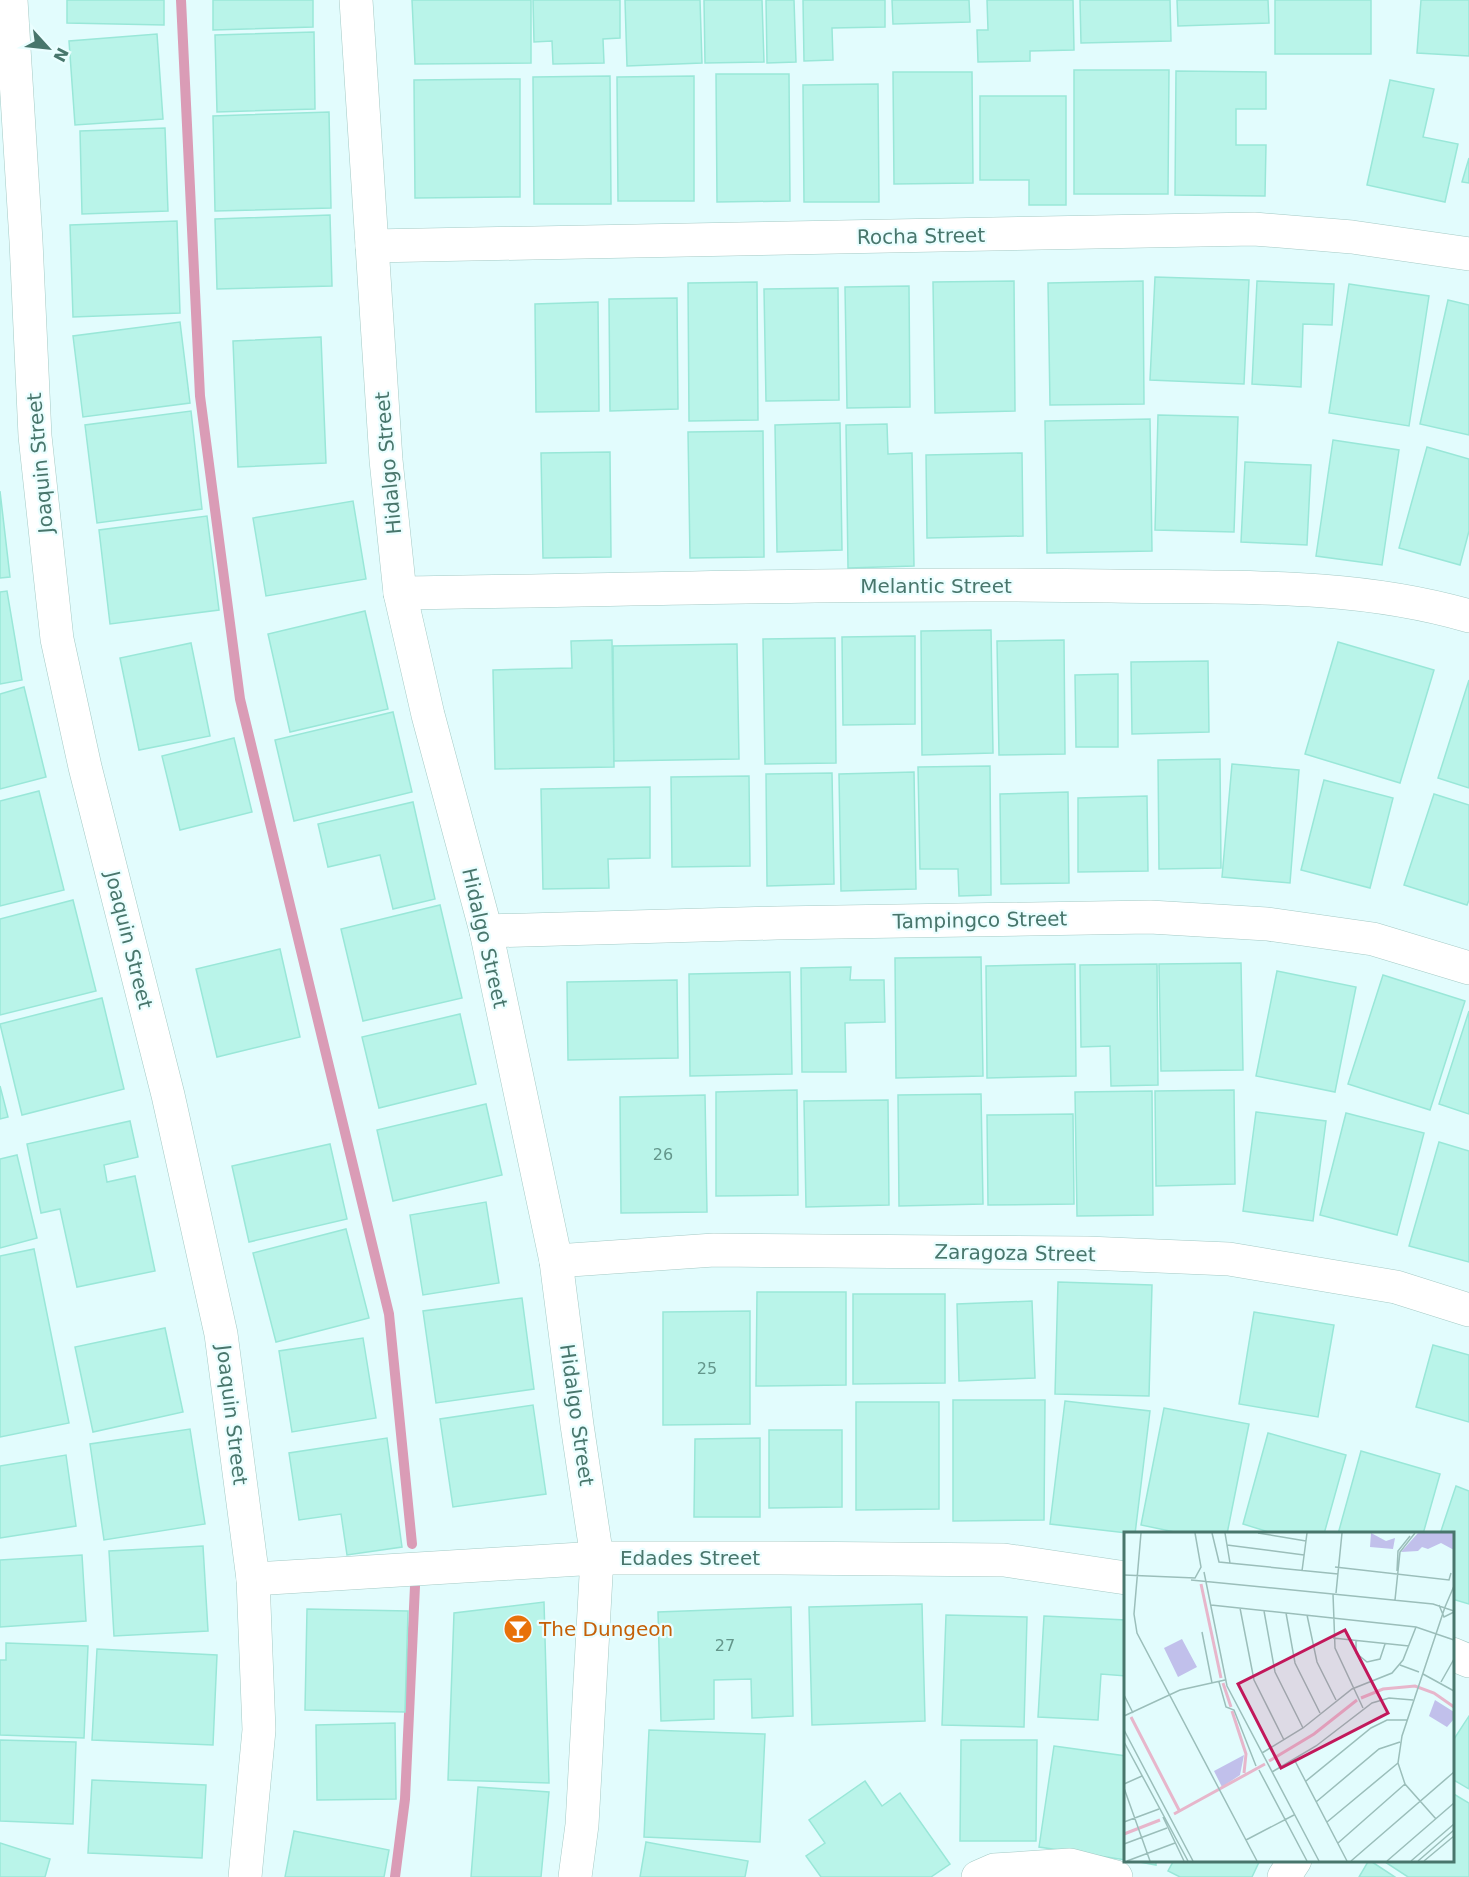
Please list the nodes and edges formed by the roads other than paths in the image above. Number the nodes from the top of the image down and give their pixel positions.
1 (11, 0) edge
2 (356, 0) edge
3 (13, 242) edge
4 (372, 246) junction
5 (1469, 254) edge
6 (400, 593) junction
7 (1469, 616) edge
8 (486, 931) junction
9 (1469, 968) edge
10 (556, 1260) junction
11 (1469, 1310) edge
12 (597, 1558) junction
13 (1124, 1578) edge
14 (253, 1579) junction
15 (1454, 1655) edge
16 (1469, 1660) edge
17 (1294, 1862) edge
18 (244, 1877) edge
19 (575, 1877) edge
20 (978, 1877) edge
21 (1116, 1877) edge
22 (1284, 1877) edge

1 - 3 street, Joaquin Street
2 - 4 street, Hidalgo Street
3 - 14 street, Joaquin Street
4 - 5 street, Rocha Street
4 - 6 street, Hidalgo Street
6 - 7 street, Melantic Street
6 - 8 street, Hidalgo Street
8 - 9 street, Tampingco Street
8 - 10 street, Hidalgo Street
10 - 11 street, Zaragoza Street
10 - 12 street, Hidalgo Street
12 - 13 street, Edades Street
12 - 14 street, Edades Street
12 - 19 street, Hidalgo Street
14 - 18 street, Joaquin Street
15 - 16 street
17 - 22 street
20 - 21 street

